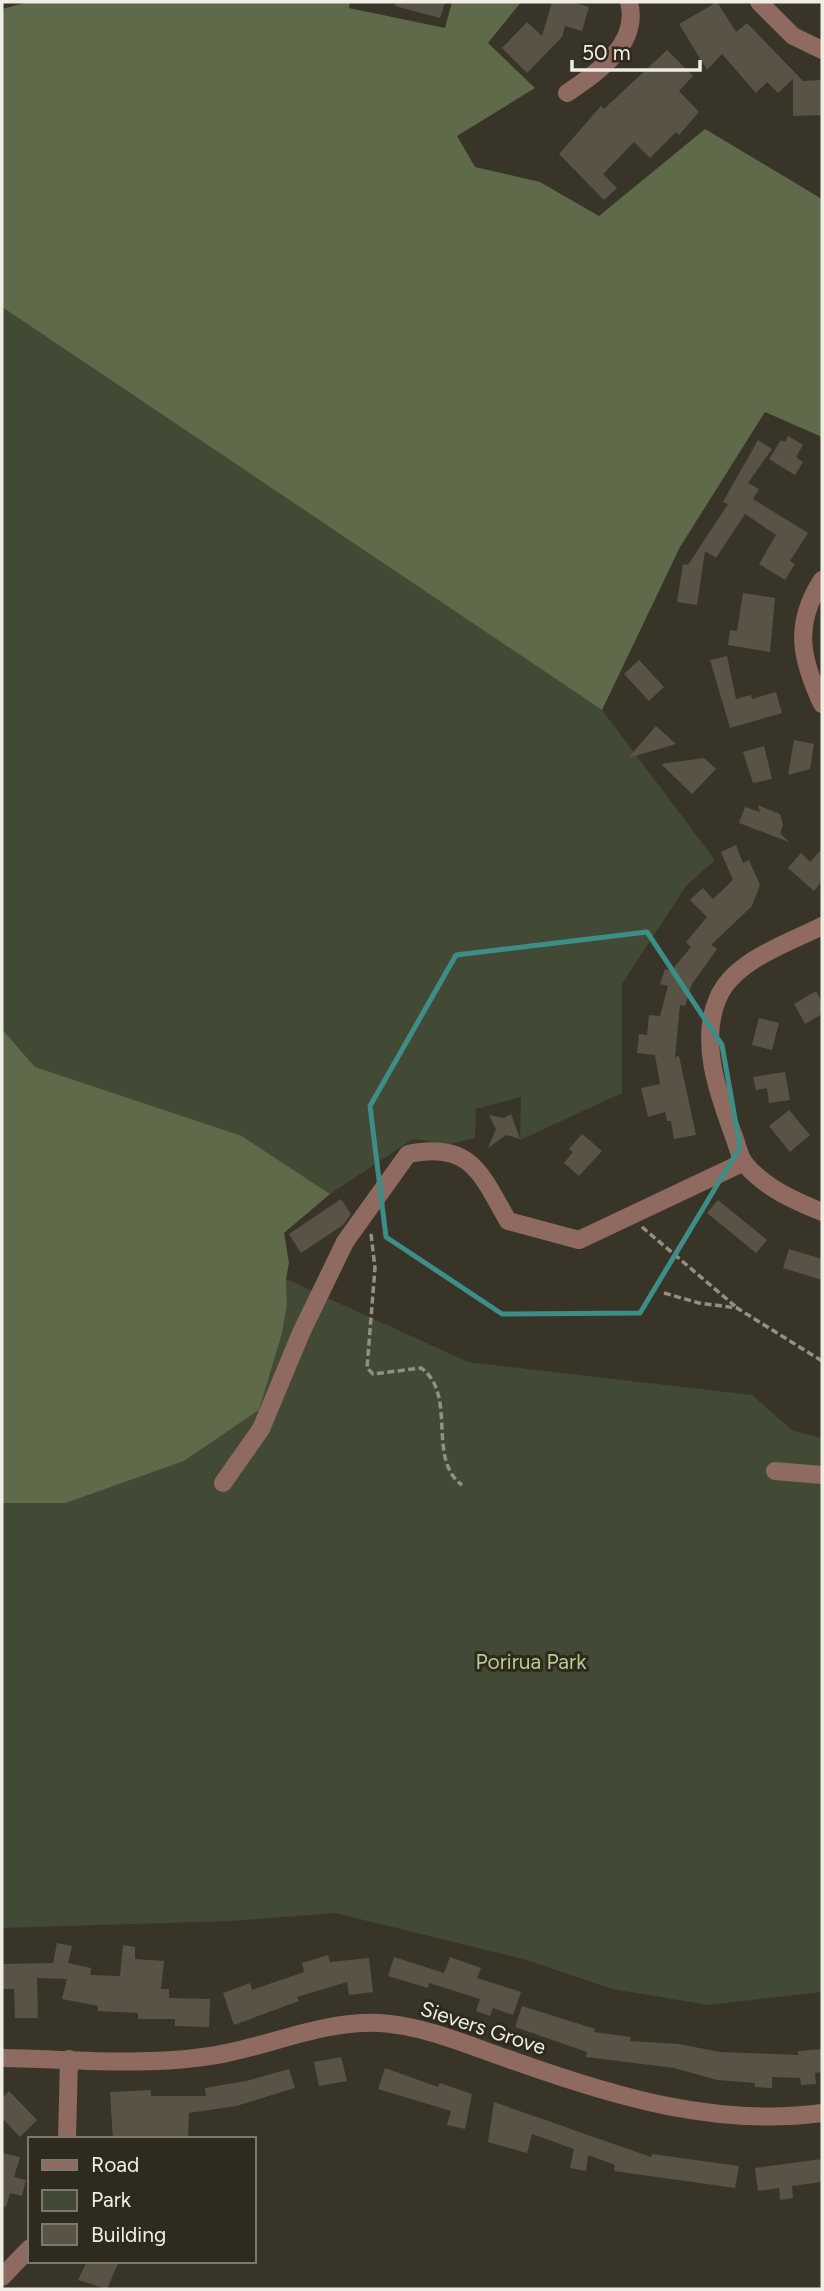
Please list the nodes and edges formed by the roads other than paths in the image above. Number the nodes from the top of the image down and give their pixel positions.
1 (629, 2) edge
2 (759, 2) edge
3 (822, 50) edge
4 (567, 93) dead end
5 (822, 580) edge
6 (822, 704) edge
7 (822, 926) edge
8 (744, 1163) junction
9 (822, 1212) edge
10 (775, 1471) dead end
11 (822, 1475) edge
12 (223, 1483) dead end
13 (2, 2058) edge
14 (69, 2059) junction
15 (822, 2113) edge
16 (66, 2137) edge
17 (28, 2250) edge
18 (2, 2277) edge

1 - 4 street
2 - 3 street
5 - 6 street
7 - 8 street
8 - 9 street
8 - 12 street
10 - 11 street
13 - 14 street, Sievers Grove
14 - 15 street, Sievers Grove
14 - 16 street
17 - 18 street

